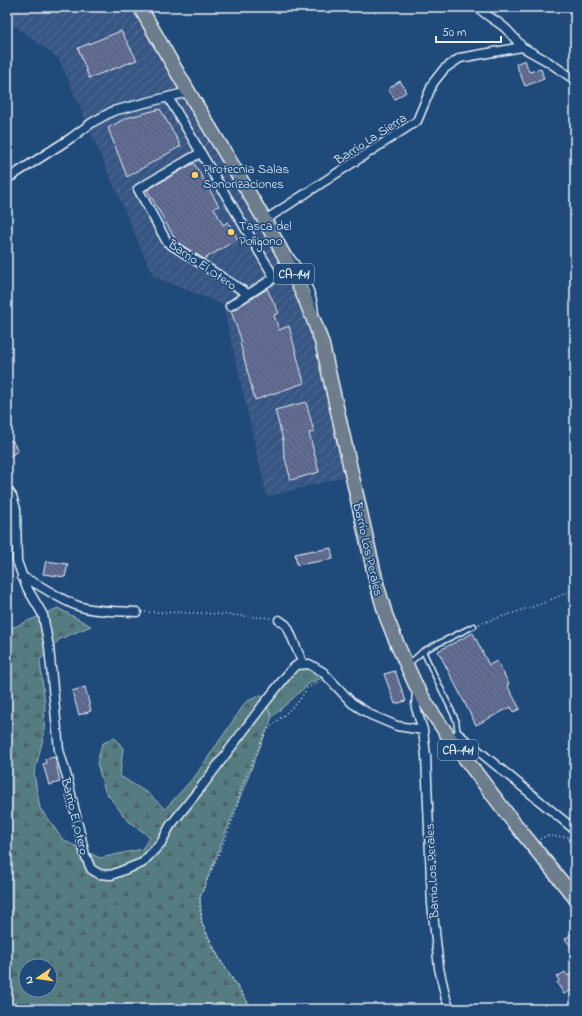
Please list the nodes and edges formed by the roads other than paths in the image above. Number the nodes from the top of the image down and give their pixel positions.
1 (140, 7) edge
2 (478, 7) edge
3 (522, 47) junction
4 (575, 80) edge
5 (188, 92) junction
6 (168, 98) junction
7 (200, 153) junction
8 (7, 179) edge
9 (265, 220) junction
10 (279, 245) junction
11 (291, 267) junction
12 (274, 277) junction
13 (248, 294) junction
14 (230, 306) dead end
15 (315, 322) junction
16 (7, 489) edge
17 (22, 577) junction
18 (137, 612) road end
19 (279, 620) road end
20 (474, 626) road end
21 (423, 651) junction
22 (303, 664) junction
23 (406, 664) junction
24 (417, 688) junction
25 (423, 730) junction
26 (454, 737) junction
27 (575, 830) edge
28 (575, 898) edge
29 (450, 1009) edge

1 - 5 main road, CA-141
2 - 3 street
3 - 4 street
3 - 9 street, Barrio La Sierra
5 - 6 street
5 - 9 main road, CA-141
6 - 7 street
6 - 8 street
7 - 12 street
7 - 13 street, Barrio El Otero
9 - 10 main road, CA-141
10 - 11 main road, CA-141
10 - 15 lane
11 - 12 street, Barrio El Otero
11 - 15 main road, CA-141
12 - 13 street, Barrio El Otero
13 - 14 street, Barrio El Otero
15 - 23 main road, Barrio Los Perales / CA-141
16 - 17 street, Barrio El Otero
17 - 18 street
17 - 22 street, Barrio El Otero
19 - 22 street
20 - 21 lane
21 - 23 lane
21 - 26 lane
22 - 25 street
23 - 24 main road, Barrio Los Perales / CA-141
24 - 25 street, Barrio Los Perales
24 - 26 main road, Barrio Los Perales / CA-141
25 - 29 street, Barrio Los Perales
26 - 27 street, Barrio Los Perales
26 - 28 main road, Barrio Los Perales / CA-141

